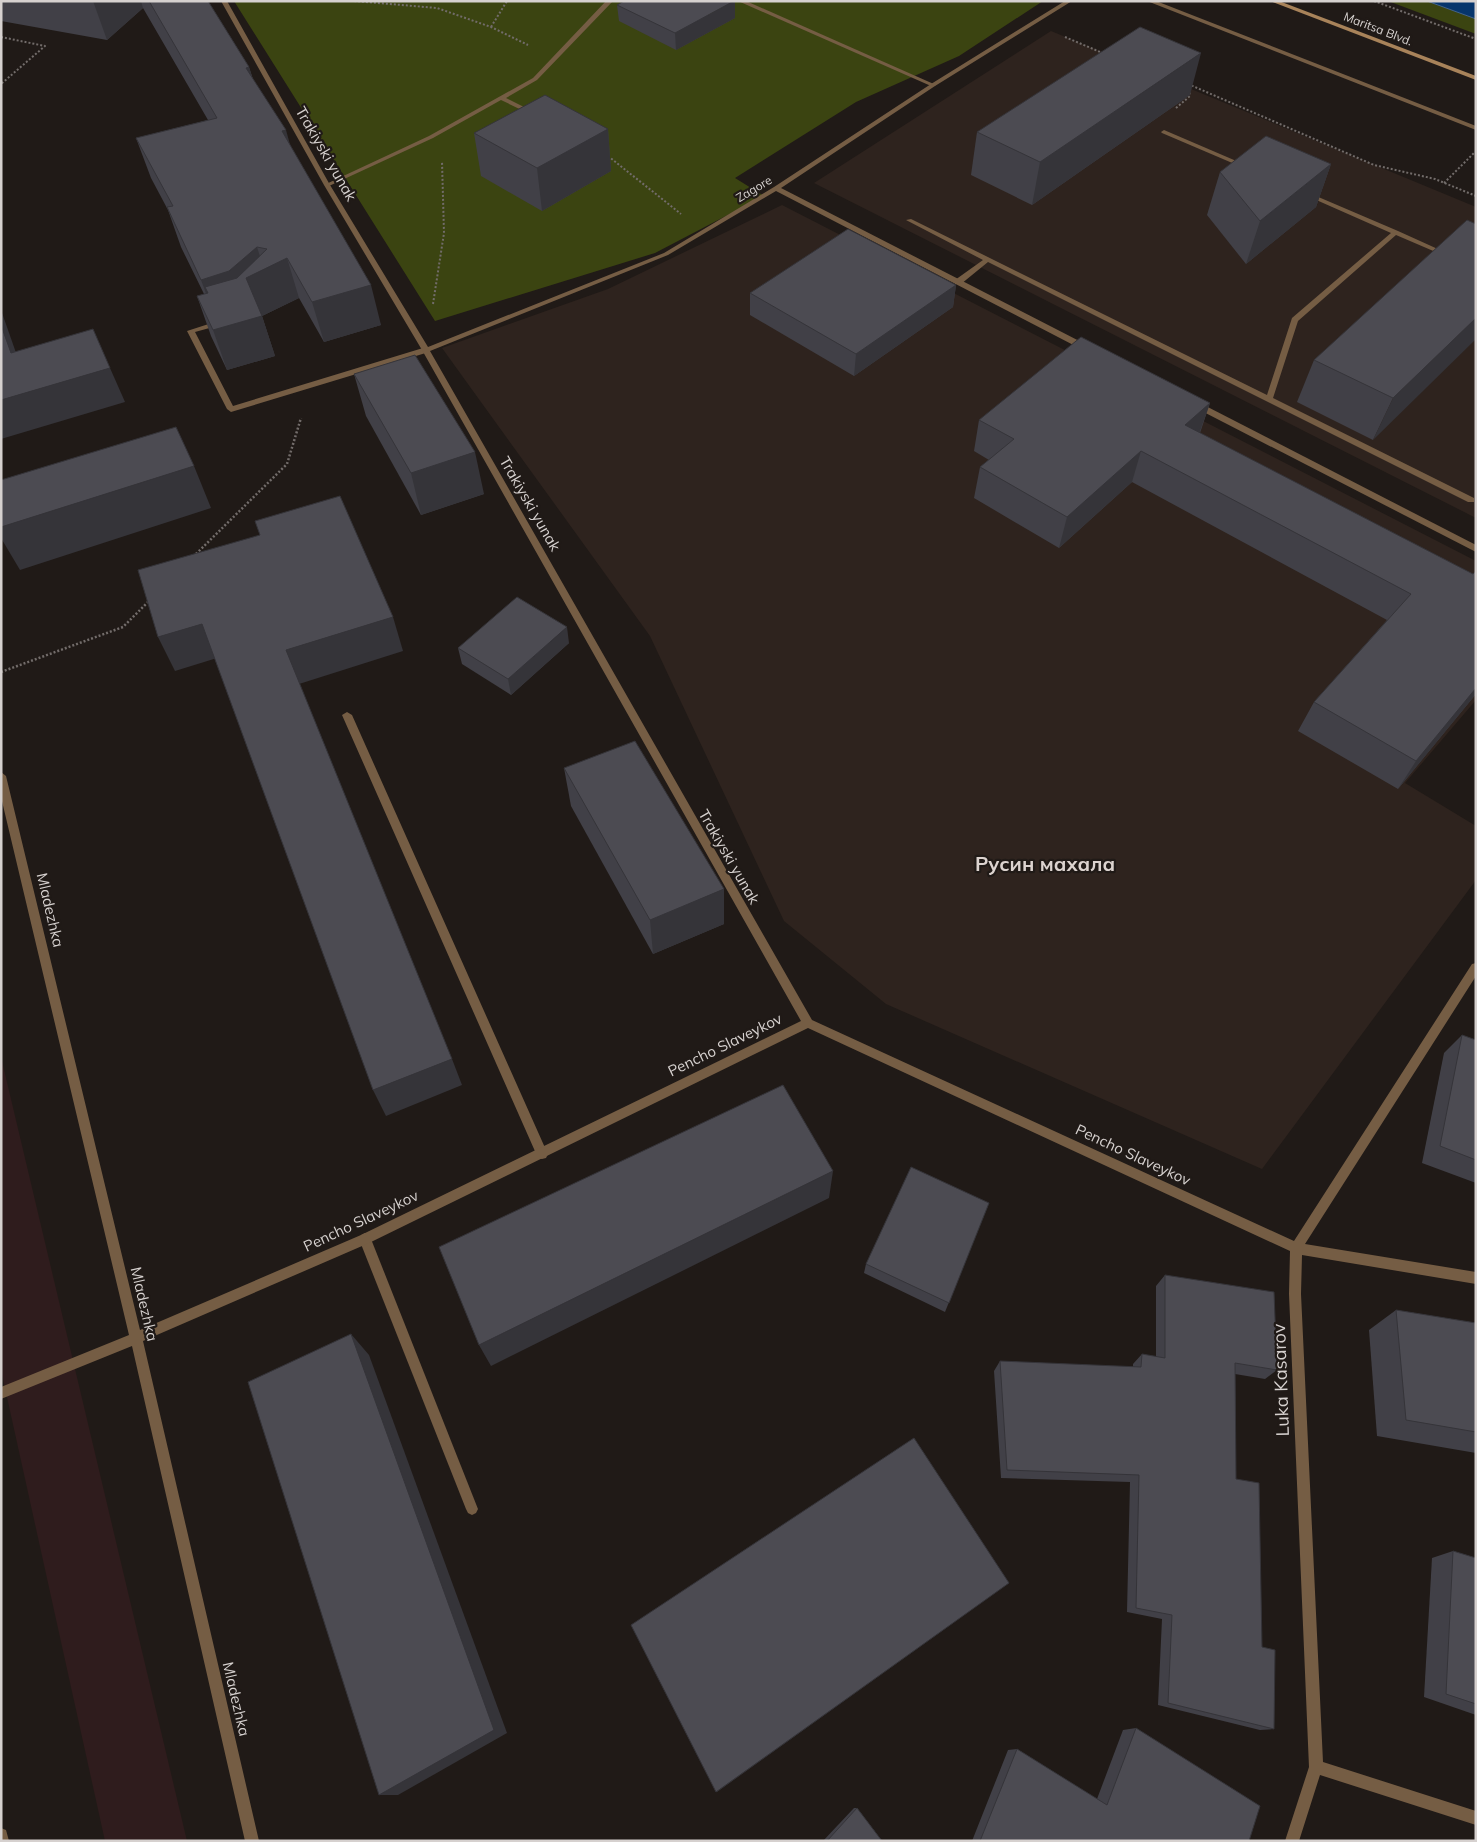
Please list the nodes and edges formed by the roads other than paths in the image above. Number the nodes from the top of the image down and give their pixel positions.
1 (224, 1) edge
2 (610, 1) edge
3 (741, 1) edge
4 (1069, 1) edge
5 (1150, 1) edge
6 (1273, 1) edge
7 (1476, 78) edge
8 (933, 85) junction
9 (502, 98) junction
10 (538, 115) edge
11 (1476, 128) edge
12 (1164, 132) edge
13 (1253, 170) edge
14 (328, 185) junction
15 (776, 188) junction
16 (1298, 190) edge
17 (909, 220) dead end
18 (1396, 232) junction
19 (988, 259) junction
20 (1458, 259) edge
21 (958, 282) junction
22 (228, 320) edge
23 (426, 350) junction
24 (1092, 351) edge
25 (1269, 400) junction
26 (1189, 401) edge
27 (1471, 500) dead end
28 (1476, 549) edge
29 (347, 715) dead end
30 (1, 776) edge
31 (1476, 968) edge
32 (808, 1023) junction
33 (542, 1154) junction
34 (365, 1239) junction
35 (1296, 1248) junction
36 (1476, 1278) edge
37 (136, 1338) junction
38 (1, 1393) edge
39 (472, 1509) dead end
40 (1316, 1768) junction
41 (1476, 1818) edge
42 (1, 1834) edge
43 (2, 1841) edge
44 (252, 1841) edge
45 (1292, 1841) edge

1 - 14 street, Trakiyski yunak
2 - 9 street
3 - 8 street
4 - 8 street, Zagore
5 - 11 street
6 - 7 street, Maritsa Blvd.
8 - 15 street, Zagore
9 - 10 street
9 - 14 street
12 - 13 street
14 - 23 street, Trakiyski yunak
15 - 21 street
15 - 23 street, Zagore
16 - 18 street
17 - 19 street
18 - 20 street
18 - 25 street
19 - 21 street
19 - 25 street
21 - 24 street
22 - 23 street, Zagore
23 - 32 street, Trakiyski yunak
25 - 27 street
26 - 28 street
29 - 33 street
30 - 37 street, Mladezhka
31 - 35 street
32 - 33 street, Pencho Slaveykov
32 - 35 street, Pencho Slaveykov
33 - 34 street, Pencho Slaveykov
34 - 37 street, Pencho Slaveykov
34 - 39 street
35 - 36 street, Pencho Slaveykov
35 - 40 street, Luka Kasarov
37 - 38 street, Pencho Slaveykov
37 - 44 street, Mladezhka
40 - 41 street
40 - 45 street, Luka Kasarov
42 - 43 street

